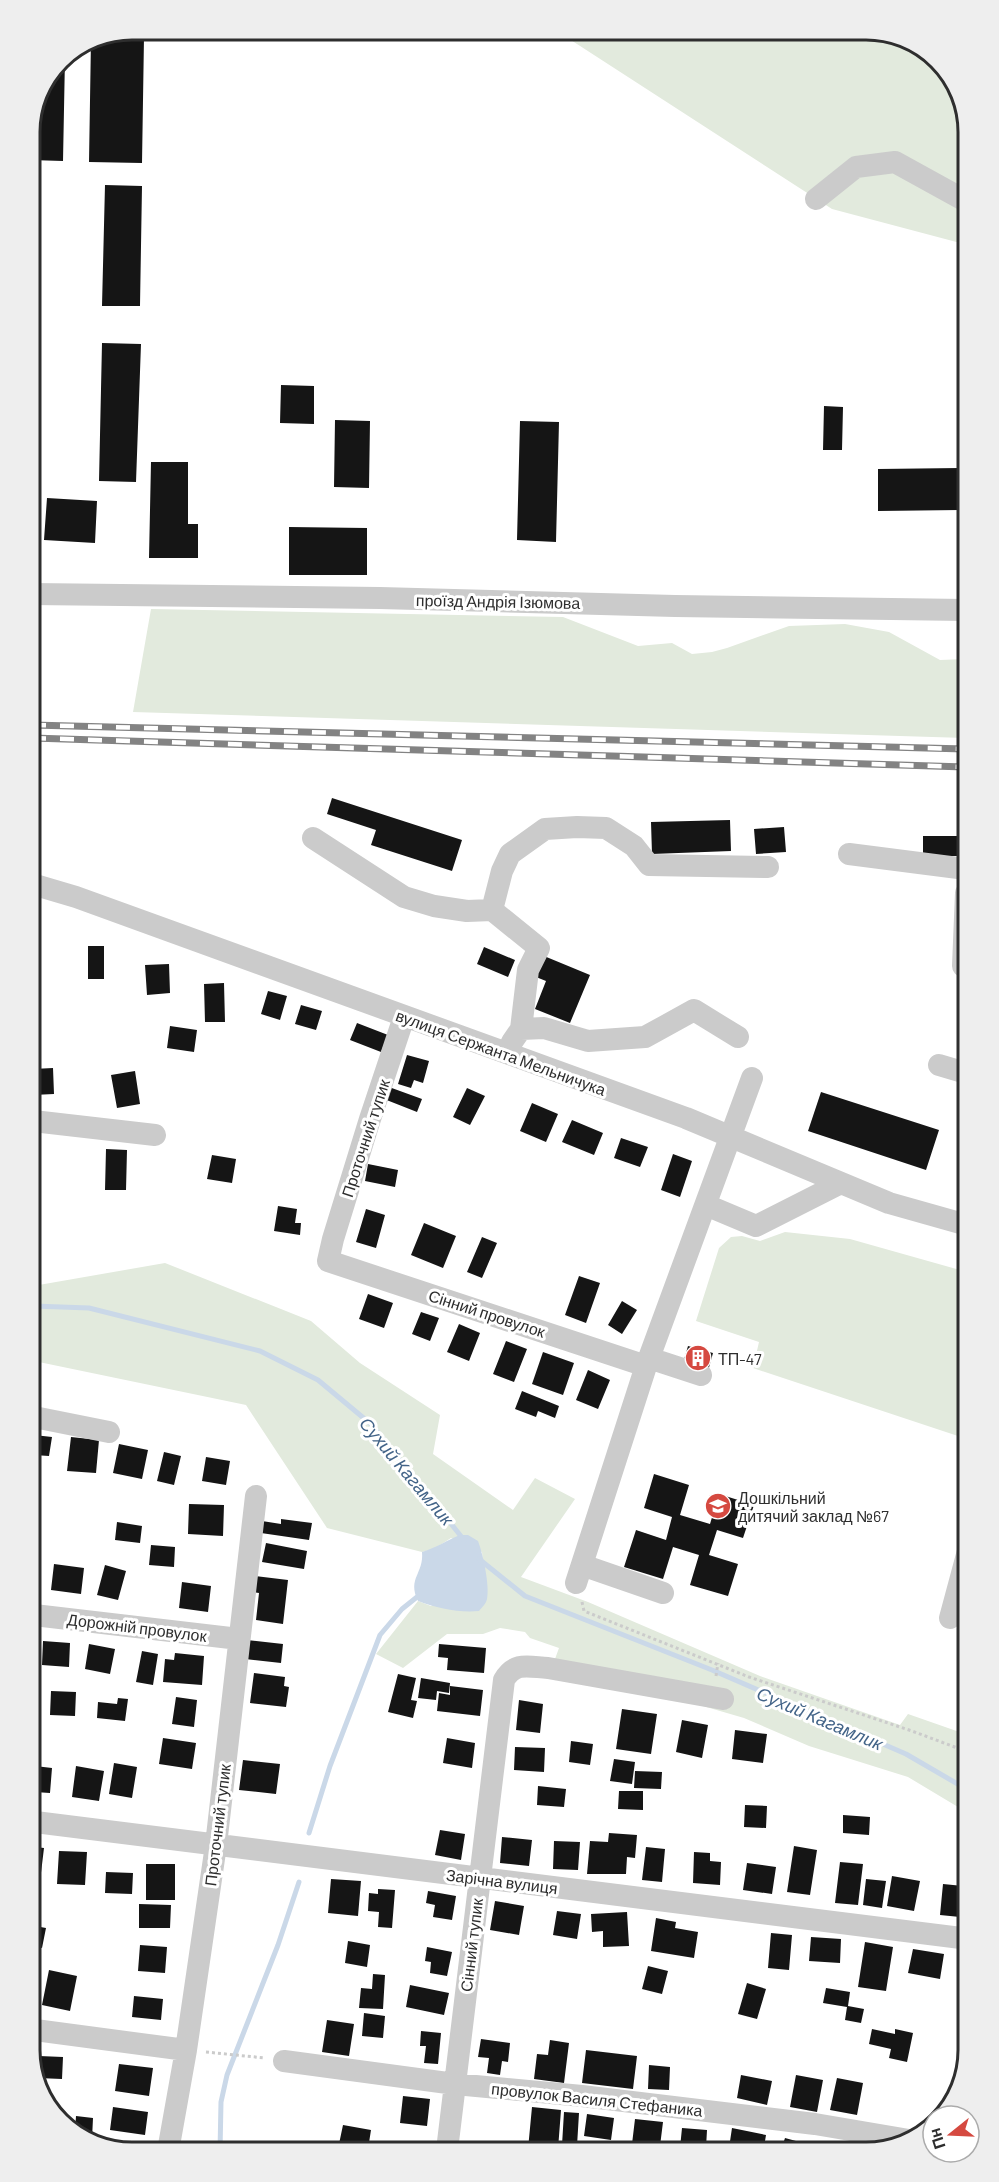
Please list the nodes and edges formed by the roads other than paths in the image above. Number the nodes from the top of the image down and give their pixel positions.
1 (958, 197) edge
2 (816, 199) dead end
3 (41, 594) edge
4 (958, 610) edge
5 (313, 838) dead end
6 (849, 854) dead end
7 (768, 867) dead end
8 (958, 868) edge
9 (41, 887) edge
10 (492, 910) junction
11 (404, 1017) junction
12 (521, 1029) junction
13 (738, 1037) dead end
14 (505, 1053) junction
15 (939, 1065) dead end
16 (958, 1071) edge
17 (752, 1078) dead end
18 (40, 1121) edge
19 (155, 1135) dead end
20 (730, 1137) junction
21 (841, 1183) junction
22 (706, 1205) junction
23 (958, 1222) edge
24 (328, 1261) joint
25 (648, 1362) junction
26 (701, 1375) dead end
27 (40, 1418) edge
28 (109, 1432) dead end
29 (256, 1496) dead end
30 (958, 1588) edge
31 (663, 1593) dead end
32 (40, 1616) edge
33 (950, 1618) dead end
34 (239, 1639) junction
35 (719, 1690) road end
36 (40, 1823) edge
37 (216, 1845) junction
38 (479, 1878) junction
39 (958, 1938) edge
40 (40, 2031) edge
41 (186, 2050) junction
42 (285, 2061) road end
43 (455, 2084) junction
44 (894, 2137) edge
45 (170, 2141) edge
46 (448, 2141) edge

1 - 2 street
3 - 4 street, проїзд Андрія Ізюмова
5 - 10 street
6 - 8 street
7 - 10 street
9 - 11 street, вулиця Сержанта Мельничука
10 - 12 street
11 - 14 street, вулиця Сержанта Мельничука
11 - 24 street, Проточний тупик
12 - 13 street
12 - 14 street
14 - 20 street, вулиця Сержанта Мельничука
15 - 16 street
17 - 20 street
18 - 19 street
20 - 21 street, вулиця Сержанта Мельничука
20 - 22 street
21 - 22 street
21 - 23 street, вулиця Сержанта Мельничука
22 - 25 street
24 - 25 street, Сінний провулок
25 - 26 street, Сінний провулок
25 - 31 street
27 - 28 street
29 - 34 street, Проточний тупик
30 - 33 street
32 - 34 street, Дорожній провулок
34 - 37 street, Проточний тупик
35 - 38 street, Сінний тупик
36 - 37 street, Зарічна вулиця
37 - 38 street, Зарічна вулиця
37 - 41 street, Проточний тупик
38 - 39 street, Зарічна вулиця
38 - 43 street, Сінний тупик
40 - 41 street
41 - 45 street, Проточний тупик
42 - 43 street, провулок Василя Стефаника
43 - 44 street, провулок Василя Стефаника
43 - 46 street, Сінний тупик

